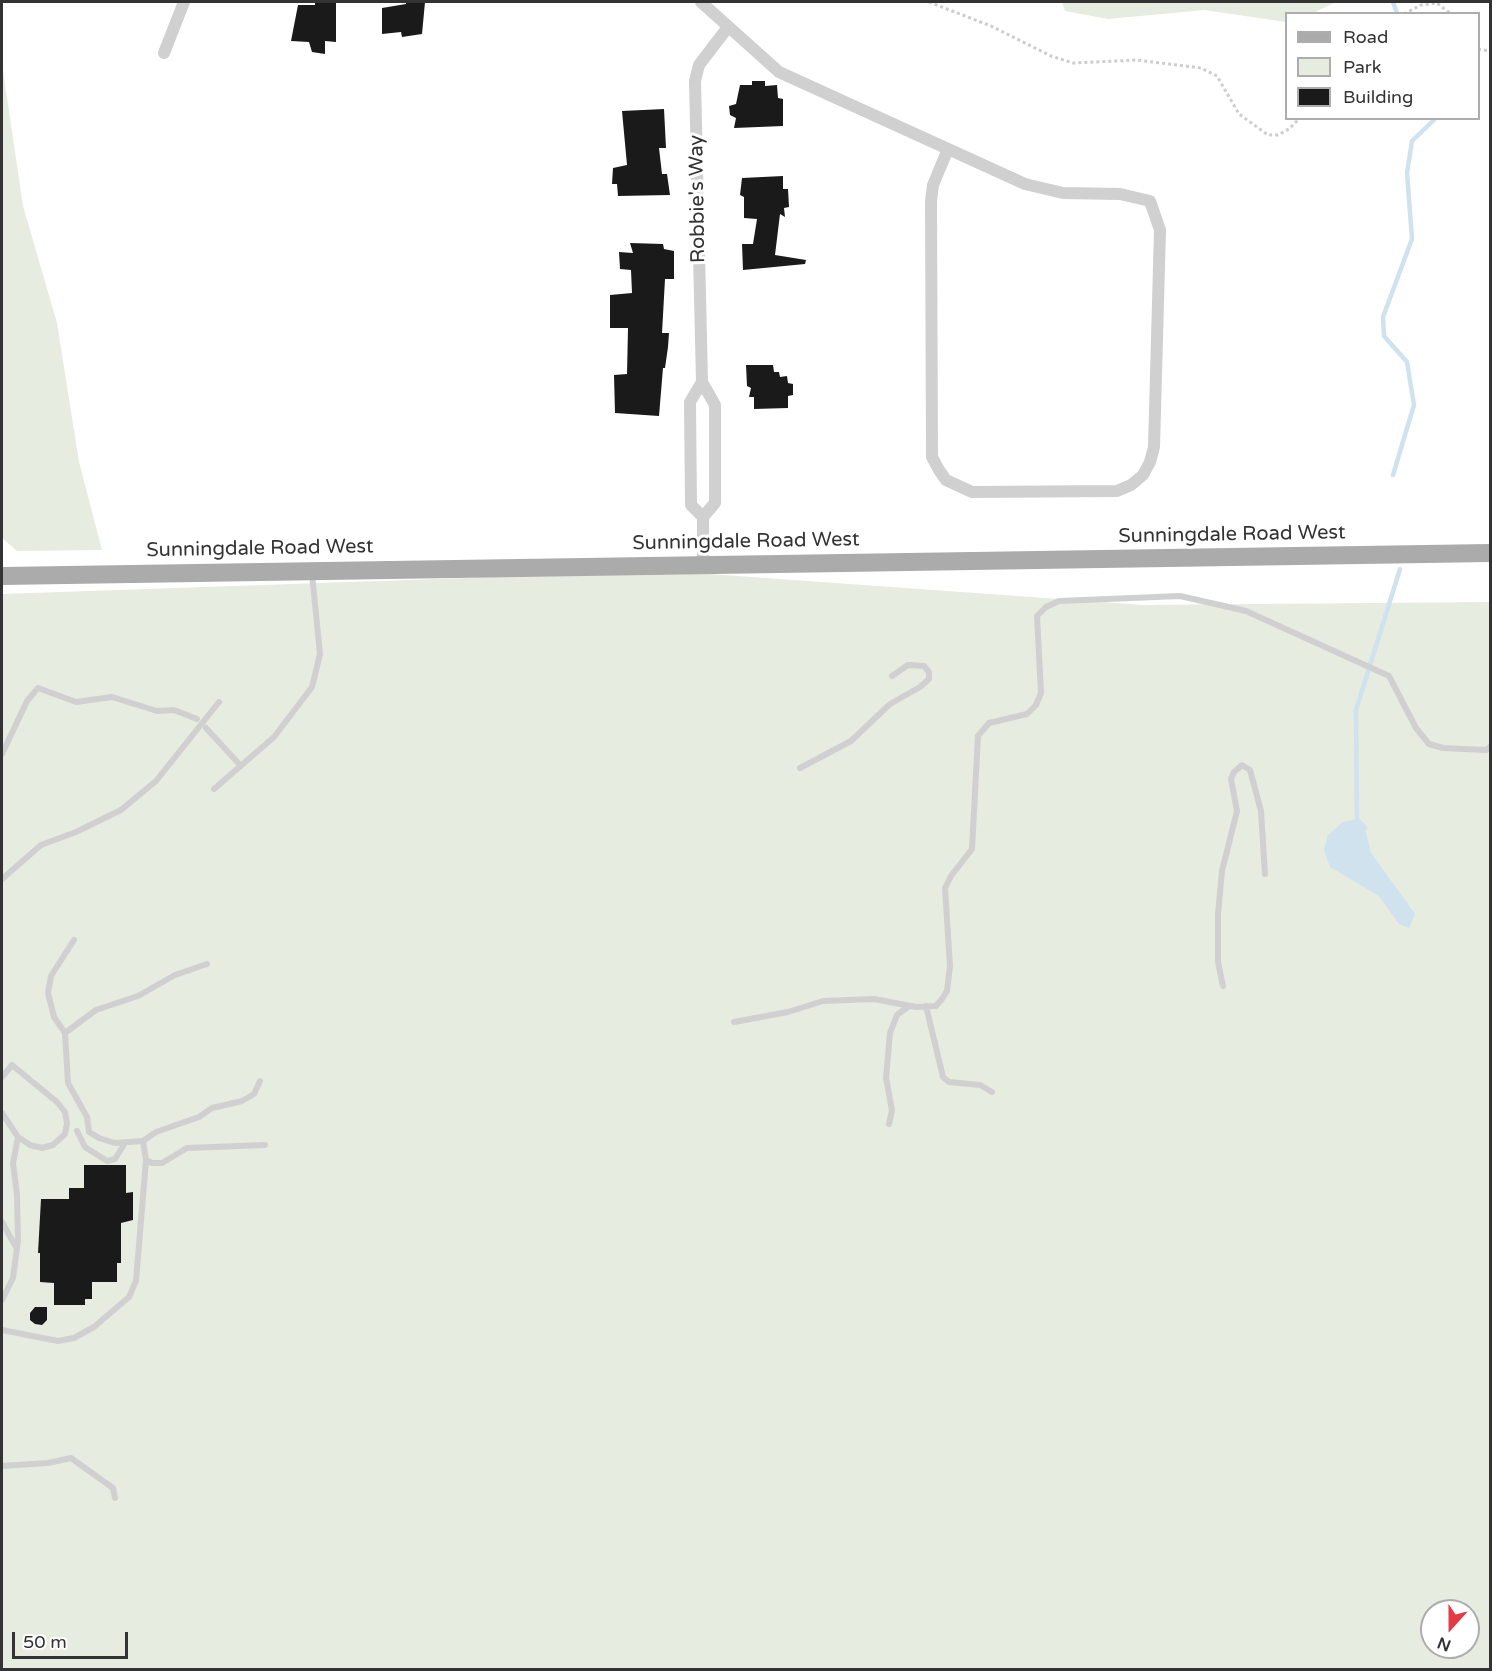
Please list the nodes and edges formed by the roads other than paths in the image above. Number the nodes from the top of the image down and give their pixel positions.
1 (184, 2) edge
2 (701, 2) edge
3 (728, 27) junction
4 (164, 52) dead end
5 (948, 149) junction
6 (702, 382) junction
7 (703, 517) junction
8 (1491, 553) edge
9 (703, 565) junction
10 (311, 570) junction
11 (2, 576) edge
12 (892, 676) dead end
13 (219, 702) dead end
14 (197, 719) dead end
15 (206, 728) dead end
16 (1491, 747) edge
17 (2, 754) edge
18 (241, 766) junction
19 (800, 768) dead end
20 (214, 789) dead end
21 (1265, 874) dead end
22 (2, 879) edge
23 (74, 940) dead end
24 (207, 964) dead end
25 (1224, 986) dead end
26 (909, 1006) junction
27 (926, 1006) junction
28 (735, 1022) dead end
29 (65, 1033) junction
30 (2, 1077) edge
31 (260, 1081) dead end
32 (992, 1092) dead end
33 (2, 1113) edge
34 (67, 1123) junction
35 (889, 1124) dead end
36 (77, 1131) junction
37 (89, 1132) junction
38 (18, 1137) junction
39 (143, 1141) junction
40 (125, 1143) junction
41 (264, 1145) dead end
42 (146, 1160) junction
43 (2, 1222) edge
44 (17, 1249) junction
45 (2, 1300) edge
46 (2, 1330) edge
47 (2, 1466) edge
48 (115, 1498) dead end

1 - 4 street
2 - 3 street
3 - 5 street
3 - 6 street, Robbie's Way
5 - 5 street
6 - 7 street, Robbie's Way
6 - 7 street, Robbie's Way
7 - 9 street, Robbie's Way
8 - 9 main road, Sunningdale Road West
9 - 10 main road, Sunningdale Road West
10 - 11 main road, Sunningdale Road West
10 - 18 lane
12 - 19 lane
13 - 22 lane
14 - 17 lane
15 - 18 lane
16 - 27 lane
18 - 20 lane
21 - 25 lane
23 - 29 lane
24 - 29 lane
26 - 27 lane
26 - 28 lane
26 - 35 lane
27 - 32 lane
29 - 37 lane
30 - 34 lane
31 - 39 lane
33 - 38 lane
34 - 36 lane
34 - 38 lane
36 - 37 lane
36 - 40 lane
37 - 40 lane
38 - 44 lane
39 - 40 lane
39 - 42 lane
41 - 42 lane
42 - 46 lane
43 - 44 lane
44 - 45 lane
47 - 48 lane

